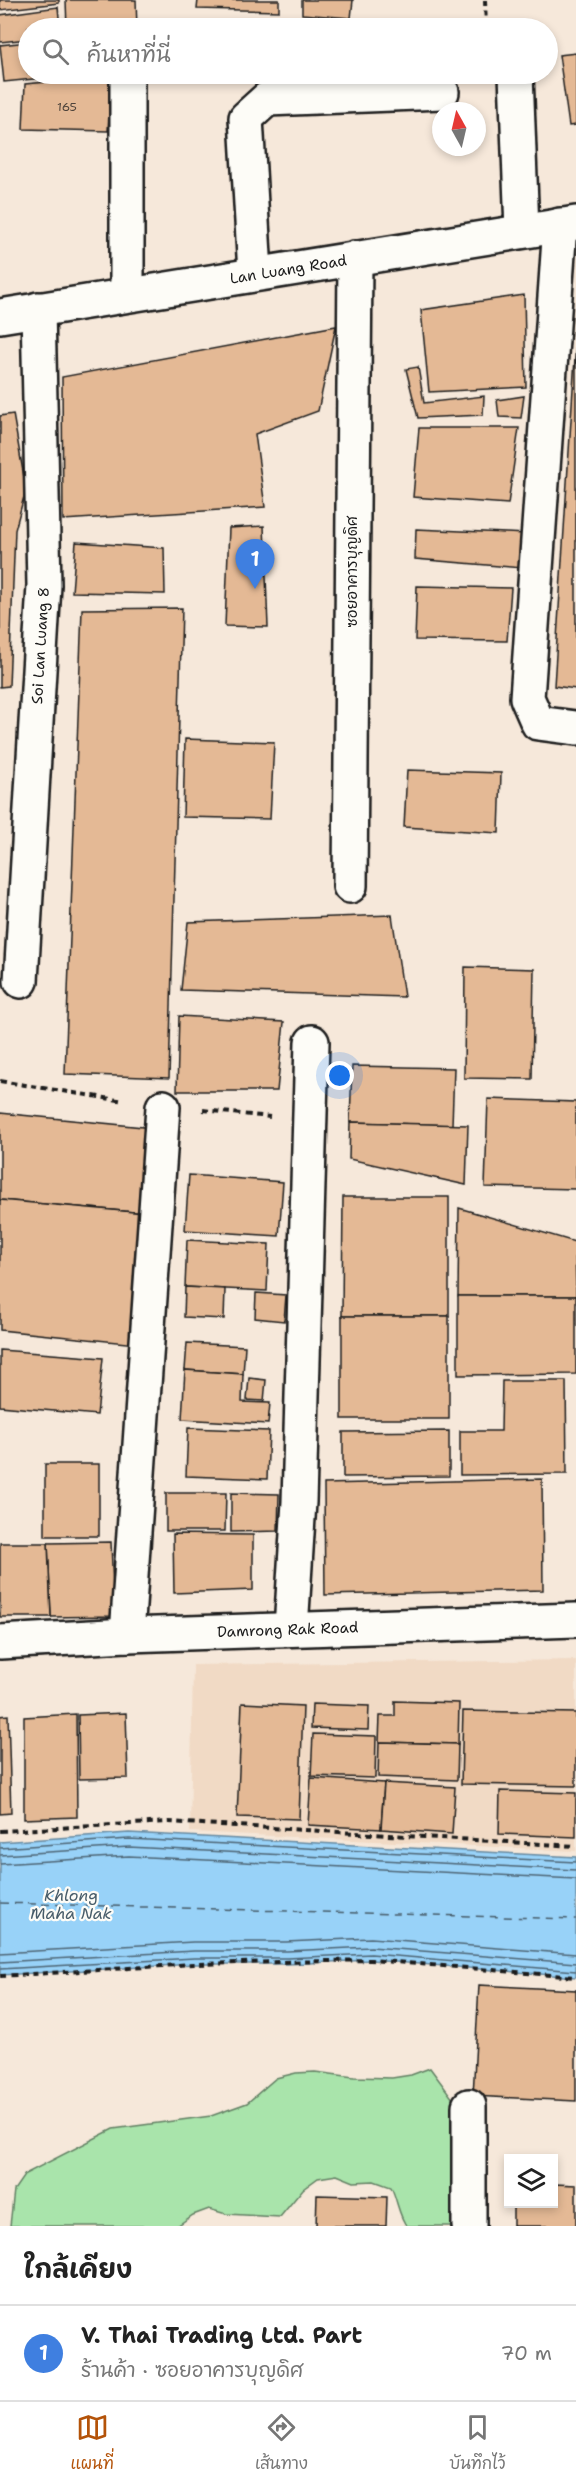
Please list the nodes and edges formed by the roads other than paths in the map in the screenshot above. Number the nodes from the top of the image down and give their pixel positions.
1 (127, 84) edge
2 (516, 84) edge
3 (442, 92) dead end
4 (568, 224) edge
5 (522, 230) junction
6 (355, 258) junction
7 (255, 273) junction
8 (127, 295) junction
9 (38, 309) junction
10 (0, 316) edge
11 (576, 728) edge
12 (350, 886) dead end
13 (21, 981) dead end
14 (312, 1042) dead end
15 (163, 1107) dead end
16 (576, 1620) edge
17 (291, 1629) junction
18 (127, 1635) junction
19 (0, 1642) edge
20 (470, 2106) dead end
21 (469, 2226) edge

1 - 8 street
2 - 5 street
3 - 7 street
4 - 5 street, Lan Luang Road
4 - 11 street
5 - 6 street, Lan Luang Road
6 - 7 street, Lan Luang Road
6 - 12 street, ซอยอาคารบุญดิศ
7 - 8 street, Lan Luang Road
8 - 9 street, Lan Luang Road
9 - 10 street, Lan Luang Road
9 - 13 street, Soi Lan Luang 8
14 - 17 street
15 - 18 street
16 - 17 street, Damrong Rak Road
17 - 18 street, Damrong Rak Road
18 - 19 street, Damrong Rak Road
20 - 21 street

